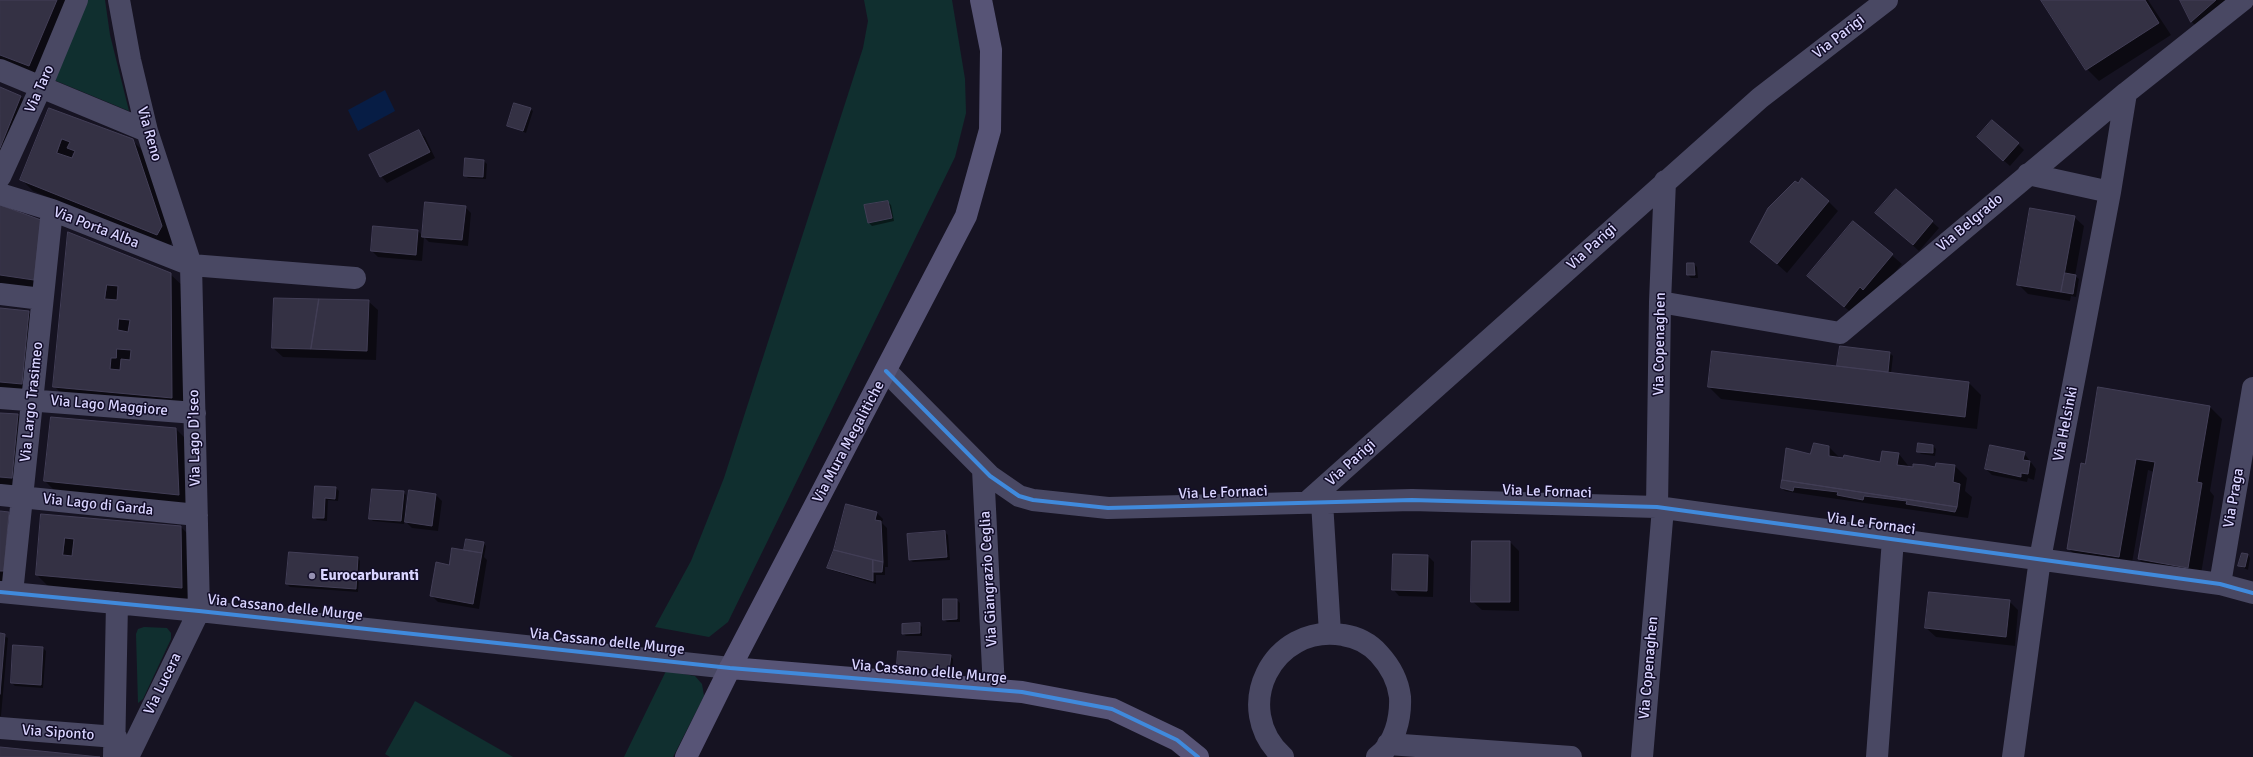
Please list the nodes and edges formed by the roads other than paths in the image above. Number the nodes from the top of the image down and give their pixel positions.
1 (77, 0) edge
2 (119, 0) edge
3 (981, 0) edge
4 (1887, 0) edge
5 (2243, 0) edge
6 (0, 70) edge
7 (41, 87) junction
8 (2126, 93) junction
9 (147, 131) junction
10 (2028, 174) junction
11 (0, 177) edge
12 (1665, 182) junction
13 (2110, 192) junction
14 (0, 194) edge
15 (52, 210) junction
16 (191, 265) junction
17 (355, 278) dead end
18 (0, 294) edge
19 (42, 299) junction
20 (1660, 302) junction
21 (886, 371) junction
22 (2253, 388) edge
23 (0, 398) edge
24 (33, 400) junction
25 (195, 413) junction
26 (983, 469) junction
27 (0, 496) edge
28 (22, 497) junction
29 (1314, 503) junction
30 (1660, 507) junction
31 (197, 515) junction
32 (1893, 539) junction
33 (2040, 559) junction
34 (2220, 584) junction
35 (6, 592) edge
36 (2253, 593) edge
37 (117, 603) junction
38 (199, 611) junction
39 (1330, 633) junction
40 (730, 668) junction
41 (994, 689) junction
42 (0, 728) edge
43 (115, 747) edge
44 (1383, 750) edge
45 (128, 757) edge
46 (686, 757) edge
47 (1198, 757) edge
48 (1283, 757) edge
49 (1571, 757) edge
50 (1642, 757) edge
51 (1877, 757) edge
52 (2014, 757) edge

1 - 7 street, Via Taro
2 - 9 street, Via Reno
3 - 21 street, Via Mura Megalitiche
4 - 12 street, Via Parigi
5 - 8 street, Via Belgrado
6 - 7 street
7 - 9 street
7 - 11 street, Via Taro
8 - 10 street, Via Belgrado
8 - 13 street, Via Helsinki
9 - 16 street, Via Reno
10 - 13 street
10 - 20 street, Via Belgrado
12 - 20 street, Via Copenaghen
12 - 29 street, Via Parigi
13 - 33 street, Via Helsinki
14 - 15 street, Via Porta Alba
15 - 16 street, Via Porta Alba
15 - 19 street, Via Largo Trasimeo
16 - 17 street, Via Porta Alba
16 - 25 street, Via Lago D'Iseo
18 - 19 street
19 - 24 street, Via Largo Trasimeo
20 - 30 street, Via Copenaghen
21 - 26 street, Via Le Fornaci
21 - 40 street, Via Mura Megalitiche
22 - 34 street, Via Praga
23 - 24 street, Via Lago Maggiore
24 - 25 street, Via Lago Maggiore
24 - 28 street, Via Largo Trasimeo
25 - 31 street, Via Lago D'Iseo
26 - 29 street, Via Le Fornaci
26 - 41 street, Via Giangrazio Ceglia
27 - 28 street, Via Lago di Garda
28 - 31 street, Via Lago di Garda
28 - 35 street, Via Largo Trasimeo
29 - 30 street, Via Le Fornaci
29 - 39 street
30 - 32 street, Via Le Fornaci
30 - 50 street, Via Copenaghen
31 - 38 street, Via Lago D'Iseo
32 - 33 street, Via Le Fornaci
32 - 51 street
33 - 34 street, Via Le Fornaci
33 - 52 street, Via Helsinki
34 - 36 street, Via Le Fornaci
35 - 37 street, Via Cassano delle Murge
37 - 38 street, Via Cassano delle Murge
37 - 43 street
38 - 40 street, Via Cassano delle Murge
38 - 45 street, Via Lucera
39 - 44 street
39 - 48 street
40 - 41 street, Via Cassano delle Murge
40 - 46 street, Via Mura Megalitiche
41 - 47 street, Via Cassano delle Murge
42 - 43 street, Via Siponto
44 - 49 street

